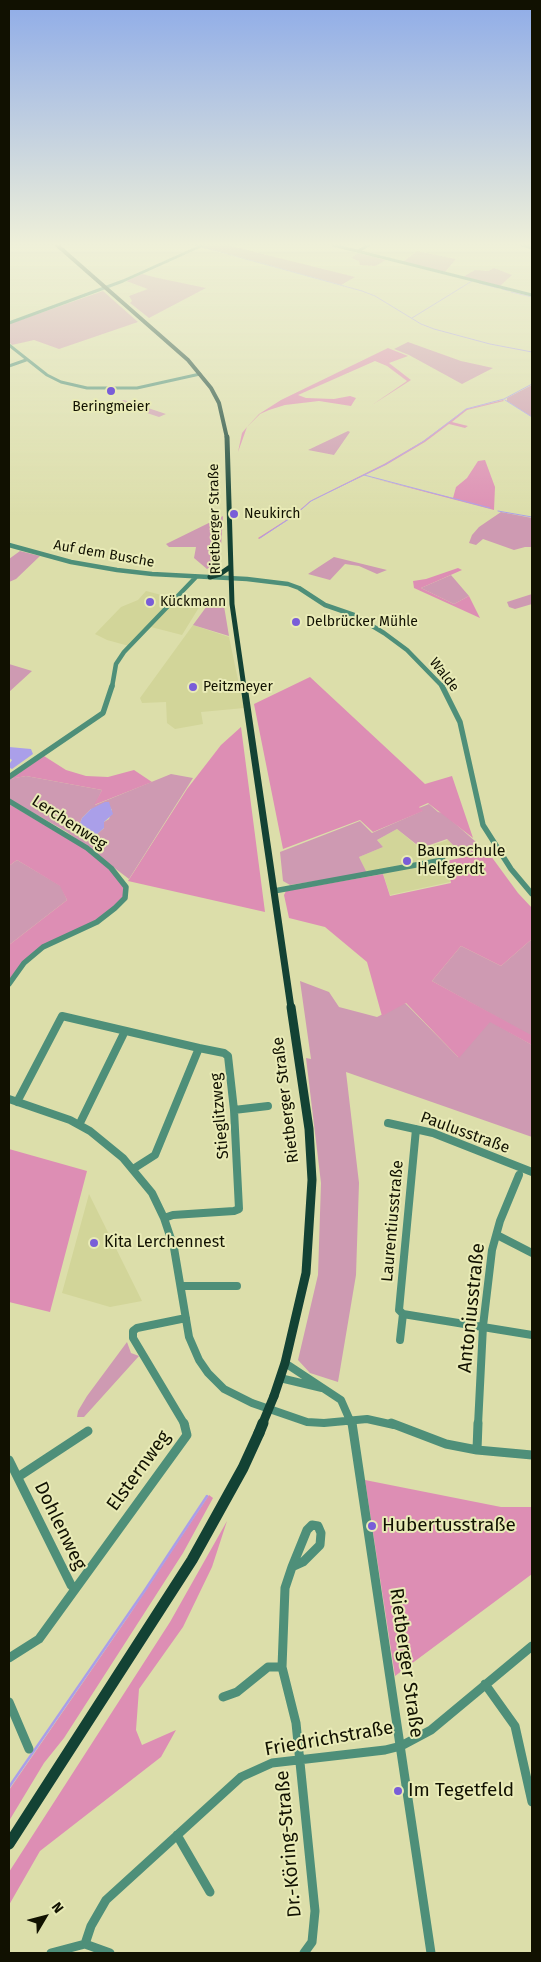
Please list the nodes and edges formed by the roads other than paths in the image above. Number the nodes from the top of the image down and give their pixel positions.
1 (162, 337) edge
2 (9, 345) edge
3 (26, 360) junction
4 (9, 366) edge
5 (200, 374) junction
6 (9, 546) edge
7 (230, 567) junction
8 (196, 577) junction
9 (210, 577) junction
10 (230, 578) junction
11 (9, 777) edge
12 (9, 801) edge
13 (443, 860) dead end
14 (274, 891) junction
15 (532, 894) edge
16 (9, 984) edge
17 (125, 1031) junction
18 (199, 1048) junction
19 (9, 1099) edge
20 (17, 1102) junction
21 (268, 1106) dead end
22 (234, 1110) junction
23 (388, 1123) dead end
24 (79, 1125) junction
25 (416, 1129) junction
26 (133, 1169) junction
27 (518, 1171) junction
28 (530, 1171) edge
29 (164, 1218) junction
30 (497, 1235) junction
31 (532, 1253) edge
32 (181, 1286) junction
33 (237, 1286) dead end
34 (402, 1314) junction
35 (186, 1318) junction
36 (483, 1326) junction
37 (532, 1335) edge
38 (400, 1340) dead end
39 (285, 1363) junction
40 (280, 1378) junction
41 (325, 1388) junction
42 (350, 1420) junction
43 (88, 1431) dead end
44 (477, 1450) junction
45 (532, 1455) edge
46 (9, 1460) edge
47 (18, 1477) junction
48 (292, 1567) dead end
49 (75, 1589) junction
50 (532, 1646) edge
51 (9, 1658) edge
52 (282, 1667) junction
53 (485, 1684) junction
54 (223, 1697) dead end
55 (9, 1702) edge
56 (401, 1746) junction
57 (29, 1749) dead end
58 (299, 1760) junction
59 (532, 1802) edge
60 (177, 1835) junction
61 (9, 1844) edge
62 (210, 1892) dead end
63 (85, 1944) junction
64 (51, 1953) edge
65 (110, 1953) edge
66 (304, 1953) edge
67 (431, 1953) edge

1 - 5 main road, Rietberger Straße
2 - 3 street
3 - 4 street
3 - 5 street
5 - 7 main road, Rietberger Straße
6 - 8 street, Auf dem Busche
7 - 9 main road
7 - 10 main road, Rietberger Straße
8 - 9 street, Auf dem Busche
8 - 11 street
9 - 10 street, Auf dem Busche
10 - 14 main road, Rietberger Straße
10 - 15 street, Walde
12 - 16 street, Lerchenweg
13 - 14 street
14 - 39 main road, Rietberger Straße
17 - 18 street
17 - 20 street
17 - 24 street
18 - 22 street, Stieglitzweg
18 - 26 street, Stieglitzweg
19 - 20 street
20 - 24 street
21 - 22 street
22 - 29 street, Stieglitzweg
23 - 25 street, Paulusstraße
24 - 26 street
25 - 27 street, Paulusstraße
25 - 34 street, Laurentiusstraße
26 - 29 street
27 - 28 street
27 - 30 street, Antoniusstraße
29 - 32 street
30 - 31 street
30 - 36 street, Antoniusstraße
32 - 33 street
32 - 35 street
34 - 36 street
34 - 38 street, Laurentiusstraße
35 - 42 street
35 - 49 street, Elsternweg
36 - 37 street
36 - 44 street, Antoniusstraße
39 - 40 main road, Rietberger Straße
39 - 41 street, Rietberger Straße
40 - 41 street, Rietberger Straße
40 - 61 main road, Rietberger Straße, bridge
41 - 42 street, Rietberger Straße
42 - 44 street
42 - 56 street, Rietberger Straße
43 - 47 street, Dohlenweg
44 - 45 street
46 - 47 street, Dohlenweg
47 - 49 street, Dohlenweg
48 - 52 street, Dr.-Köring-Straße
49 - 51 street, Elsternweg
50 - 53 street, Friedrichstraße
52 - 54 street
52 - 58 street, Dr.-Köring-Straße
53 - 56 street, Friedrichstraße
53 - 59 street
55 - 57 street
56 - 58 street, Friedrichstraße
56 - 67 street, Rietberger Straße
58 - 60 street, Friedrichstraße
58 - 66 street, Dr.-Köring-Straße
60 - 62 street
60 - 63 street, Friedrichstraße
63 - 64 street
63 - 65 street

